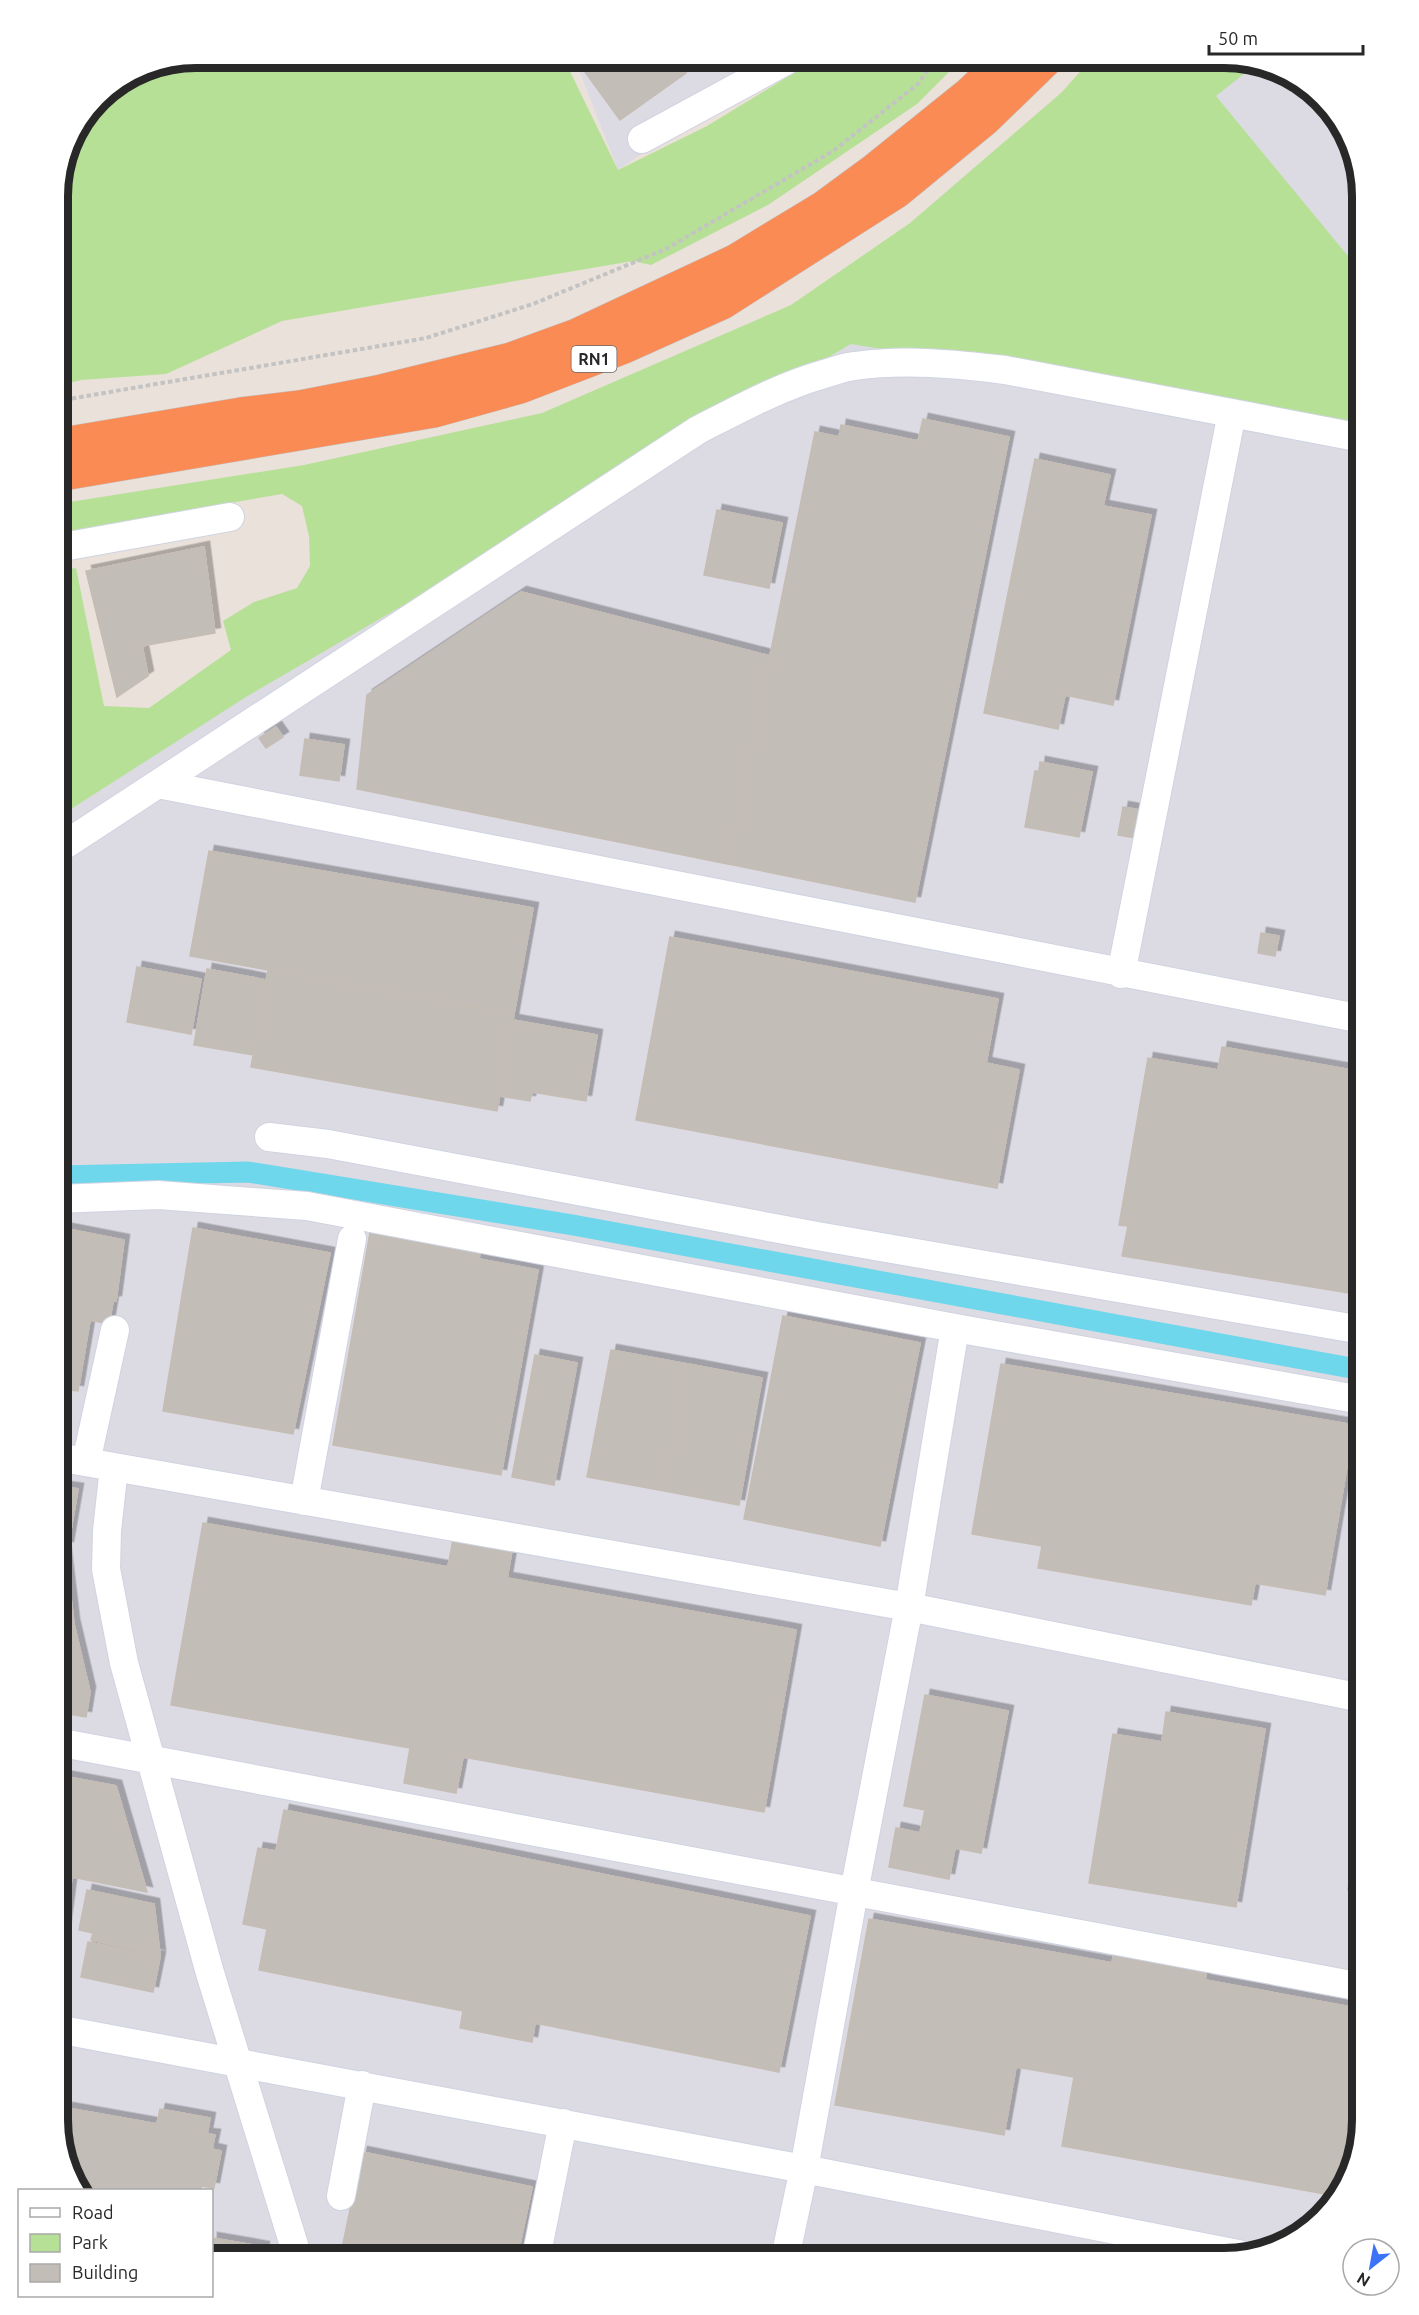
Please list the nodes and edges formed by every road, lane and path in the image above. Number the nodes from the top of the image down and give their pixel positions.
1 (773, 68) edge
2 (929, 68) edge
3 (996, 68) edge
4 (1037, 68) edge
5 (642, 139) dead end
6 (68, 399) edge
7 (1232, 413) junction
8 (1352, 436) edge
9 (68, 443) edge
10 (68, 473) edge
11 (230, 517) dead end
12 (68, 546) edge
13 (158, 784) junction
14 (68, 842) edge
15 (1121, 974) junction
16 (1352, 1017) edge
17 (269, 1137) dead end
18 (68, 1199) edge
19 (352, 1239) dead end
20 (956, 1328) junction
21 (1352, 1328) edge
22 (115, 1330) dead end
23 (1352, 1398) edge
24 (68, 1458) edge
25 (86, 1462) junction
26 (114, 1467) junction
27 (304, 1501) junction
28 (909, 1607) junction
29 (1352, 1696) edge
30 (68, 1744) edge
31 (150, 1759) junction
32 (854, 1892) junction
33 (1352, 1986) edge
34 (68, 2031) edge
35 (236, 2061) junction
36 (362, 2085) junction
37 (563, 2123) junction
38 (804, 2169) junction
39 (341, 2196) dead end
40 (295, 2247) edge
41 (538, 2247) edge
42 (787, 2248) edge
43 (1207, 2248) edge

1 - 5 street
2 - 6 path
3 - 9 highway, RN1
4 - 10 highway, RN1
7 - 8 street
7 - 13 street
7 - 15 street
11 - 12 street
13 - 14 street
13 - 15 street
15 - 16 street
17 - 21 street
18 - 20 street
19 - 27 street
20 - 23 street
20 - 28 street
22 - 25 street
24 - 25 street
25 - 26 street
26 - 27 street
26 - 31 street
27 - 28 street
28 - 29 street
28 - 32 street
30 - 31 street
31 - 32 street
31 - 35 street
32 - 33 street
32 - 38 street
34 - 35 street
35 - 36 street
35 - 40 street
36 - 37 street
36 - 39 street
37 - 38 street
37 - 41 street
38 - 42 street
38 - 43 street

